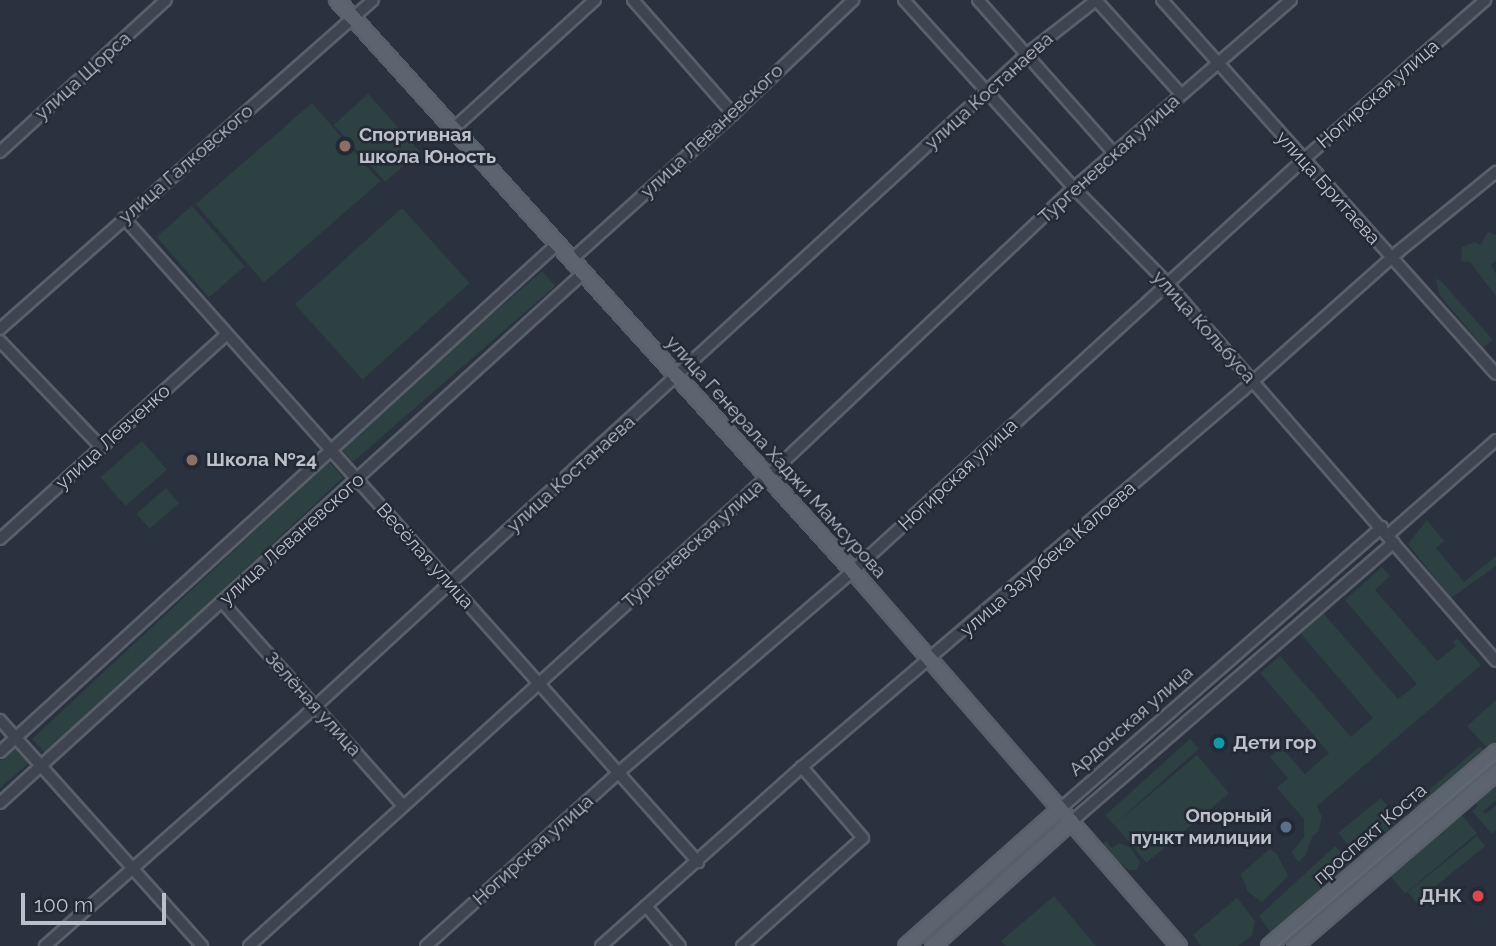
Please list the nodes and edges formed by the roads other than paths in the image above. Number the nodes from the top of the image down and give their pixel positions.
1 (166, 0) edge
2 (337, 0) edge
3 (373, 0) edge
4 (595, 0) edge
5 (632, 0) edge
6 (853, 0) edge
7 (904, 0) edge
8 (978, 0) edge
9 (1096, 0) edge
10 (1162, 0) edge
11 (1291, 0) edge
12 (1485, 0) edge
13 (354, 18) junction
14 (1027, 54) junction
15 (1220, 63) junction
16 (988, 90) junction
17 (1181, 94) junction
18 (733, 114) junction
19 (453, 129) junction
20 (0, 152) edge
21 (1114, 153) junction
22 (1302, 161) junction
23 (1496, 172) edge
24 (1074, 188) junction
25 (124, 218) junction
26 (556, 244) junction
27 (1392, 258) junction
28 (571, 260) junction
29 (583, 273) junction
30 (1167, 283) junction
31 (0, 329) edge
32 (226, 335) junction
33 (0, 341) edge
34 (1496, 374) edge
35 (678, 377) junction
36 (1253, 382) junction
37 (1496, 440) edge
38 (101, 447) junction
39 (329, 450) junction
40 (768, 476) junction
41 (356, 481) junction
42 (1388, 534) junction
43 (0, 539) edge
44 (853, 571) junction
45 (450, 584) junction
46 (223, 603) junction
47 (932, 659) junction
48 (1496, 661) edge
49 (539, 683) junction
50 (316, 707) junction
51 (0, 720) edge
52 (16, 738) junction
53 (0, 752) edge
54 (1496, 752) edge
55 (42, 766) junction
56 (802, 767) junction
57 (1496, 773) edge
58 (618, 774) junction
59 (0, 803) edge
60 (404, 806) junction
61 (1060, 809) junction
62 (1072, 822) junction
63 (698, 862) junction
64 (133, 869) junction
65 (646, 906) junction
66 (45, 946) edge
67 (202, 946) edge
68 (249, 946) edge
69 (426, 946) edge
70 (601, 946) edge
71 (680, 946) edge
72 (742, 946) edge
73 (906, 946) edge
74 (933, 946) edge
75 (1179, 946) edge
76 (1269, 946) edge
77 (1295, 946) edge

1 - 20 street, улица Щорса
2 - 13 main road, улица Генерала Хаджи Мамсурова
3 - 13 street, улица Галковского
4 - 19 street
5 - 18 street
6 - 18 street, улица Леваневского
7 - 16 street, улица Кольбуса
8 - 14 street
9 - 14 street, улица Костанаева
9 - 17 street
10 - 15 street, улица Бритаева
11 - 15 street, Тургеневская улица
12 - 22 street, Ногирская улица
13 - 19 main road, улица Генерала Хаджи Мамсурова
13 - 25 street, улица Галковского
14 - 16 street, улица Костанаева
14 - 21 street
15 - 17 street, Тургеневская улица
15 - 22 street, улица Бритаева
16 - 24 street, улица Кольбуса
16 - 35 street, улица Костанаева
17 - 21 street, Тургеневская улица
18 - 28 street, улица Леваневского
19 - 26 main road, улица Генерала Хаджи Мамсурова
21 - 24 street, Тургеневская улица
22 - 27 street, улица Бритаева
22 - 30 street, Ногирская улица
23 - 27 street, улица Заурбека Калоева
24 - 30 street, улица Кольбуса
24 - 40 street, Тургеневская улица
25 - 31 street, улица Галковского
25 - 32 street, Весёлая улица
26 - 28 main road, улица Генерала Хаджи Мамсурова
26 - 39 street, улица Леваневского
27 - 34 street, улица Бритаева
27 - 36 street, улица Заурбека Калоева
28 - 29 main road, улица Генерала Хаджи Мамсурова
29 - 35 main road, улица Генерала Хаджи Мамсурова
29 - 41 street, улица Леваневского
30 - 36 street, улица Кольбуса
30 - 44 street, Ногирская улица
32 - 38 street, улица Левченко
32 - 39 street, Весёлая улица
33 - 38 street
35 - 40 main road, улица Генерала Хаджи Мамсурова
35 - 45 street, улица Костанаева
36 - 42 street, улица Кольбуса
36 - 47 street, улица Заурбека Калоева
37 - 42 street, Ардонская улица
38 - 43 street, улица Левченко
39 - 41 street, Весёлая улица
39 - 52 street, улица Леваневского
40 - 44 main road, улица Генерала Хаджи Мамсурова
40 - 49 street, Тургеневская улица
41 - 45 street, Весёлая улица
41 - 46 street, улица Леваневского
42 - 48 street, улица Кольбуса
42 - 61 street, Ардонская улица
42 - 62 street, Ардонская улица
44 - 47 main road, улица Генерала Хаджи Мамсурова
44 - 58 street, Ногирская улица
45 - 49 street, Весёлая улица
45 - 50 street, улица Костанаева
46 - 50 street, Зелёная улица
46 - 55 street, улица Леваневского
47 - 56 street, улица Заурбека Калоева
47 - 61 main road, улица Генерала Хаджи Мамсурова
49 - 58 street, Весёлая улица
49 - 60 street, Тургеневская улица
50 - 60 street, Зелёная улица
50 - 64 street, улица Костанаева
51 - 52 street
52 - 53 street, улица Леваневского
52 - 55 street
54 - 76 main road, проспект Коста
55 - 59 street, улица Леваневского
55 - 64 street
56 - 63 street, улица Заурбека Калоева
56 - 72 street
57 - 77 main road, проспект Коста
58 - 63 street, Весёлая улица
58 - 69 street, Ногирская улица
60 - 68 street, Тургеневская улица
61 - 62 main road, улица Генерала Хаджи Мамсурова
61 - 73 main road, Ардонская улица
62 - 74 main road, Ардонская улица
62 - 75 main road, улица Генерала Хаджи Мамсурова
63 - 65 street, улица Заурбека Калоева
64 - 66 street, улица Костанаева
64 - 67 street
65 - 70 street, улица Заурбека Калоева
65 - 71 street

